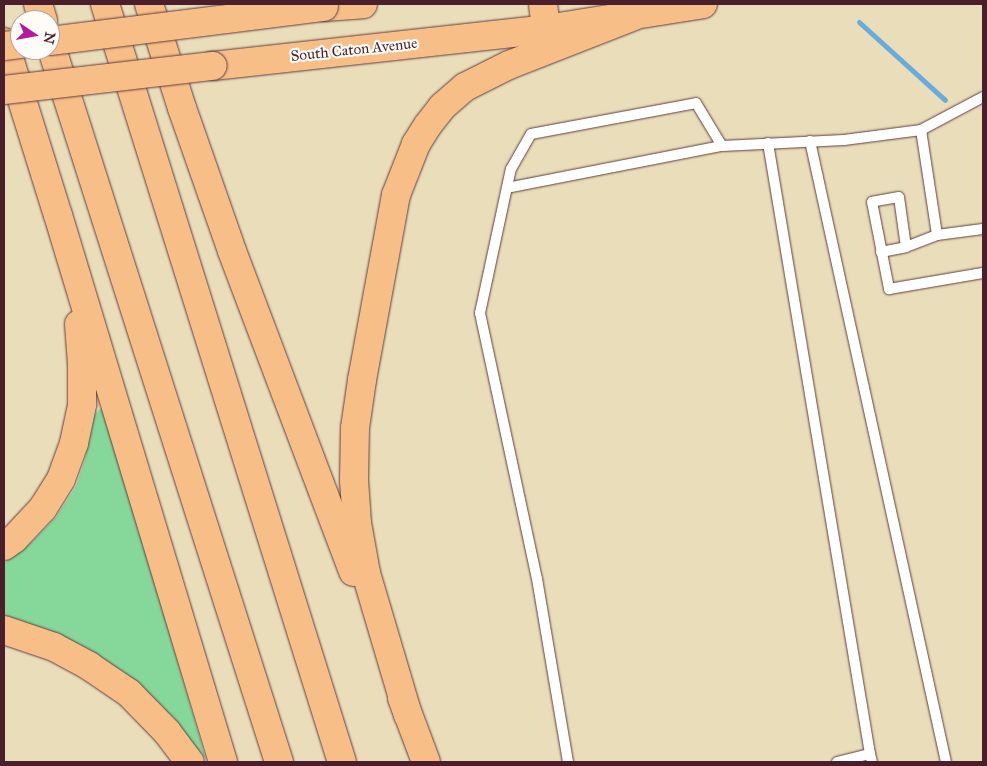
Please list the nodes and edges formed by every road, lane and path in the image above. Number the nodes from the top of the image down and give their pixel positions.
1 (105, 4) edge
2 (149, 4) edge
3 (363, 4) edge
4 (704, 4) edge
5 (328, 6) edge
6 (545, 16) edge
7 (634, 16) junction
8 (60, 41) edge
9 (4, 42) edge
10 (56, 60) edge
11 (4, 90) edge
12 (983, 97) edge
13 (921, 130) junction
14 (810, 141) junction
15 (768, 143) junction
16 (722, 146) junction
17 (507, 188) junction
18 (58, 215) junction
19 (983, 229) edge
20 (937, 235) junction
21 (906, 247) junction
22 (881, 252) junction
23 (983, 273) edge
24 (4, 546) edge
25 (4, 630) edge
26 (408, 715) junction
27 (871, 758) edge
28 (190, 762) edge
29 (223, 762) edge
30 (280, 762) edge
31 (342, 762) edge
32 (426, 762) edge
33 (568, 762) edge
34 (838, 762) edge
35 (946, 762) edge

1 - 31 main road
2 - 26 main road
3 - 5 main road
4 - 7 main road, South Caton Avenue
5 - 8 main road, bridge
6 - 7 main road, South Caton Avenue
6 - 11 main road, South Caton Avenue, bridge
7 - 26 main road
9 - 18 main road
10 - 30 main road
12 - 13 lane
13 - 14 lane
13 - 20 lane
14 - 15 lane
14 - 35 lane
15 - 16 lane
15 - 27 lane
16 - 17 lane
16 - 17 lane
17 - 33 lane
18 - 24 main road
18 - 29 main road
19 - 20 lane
20 - 21 lane
21 - 22 lane
21 - 22 lane
22 - 23 lane
25 - 28 main road
26 - 32 main road
27 - 34 lane

